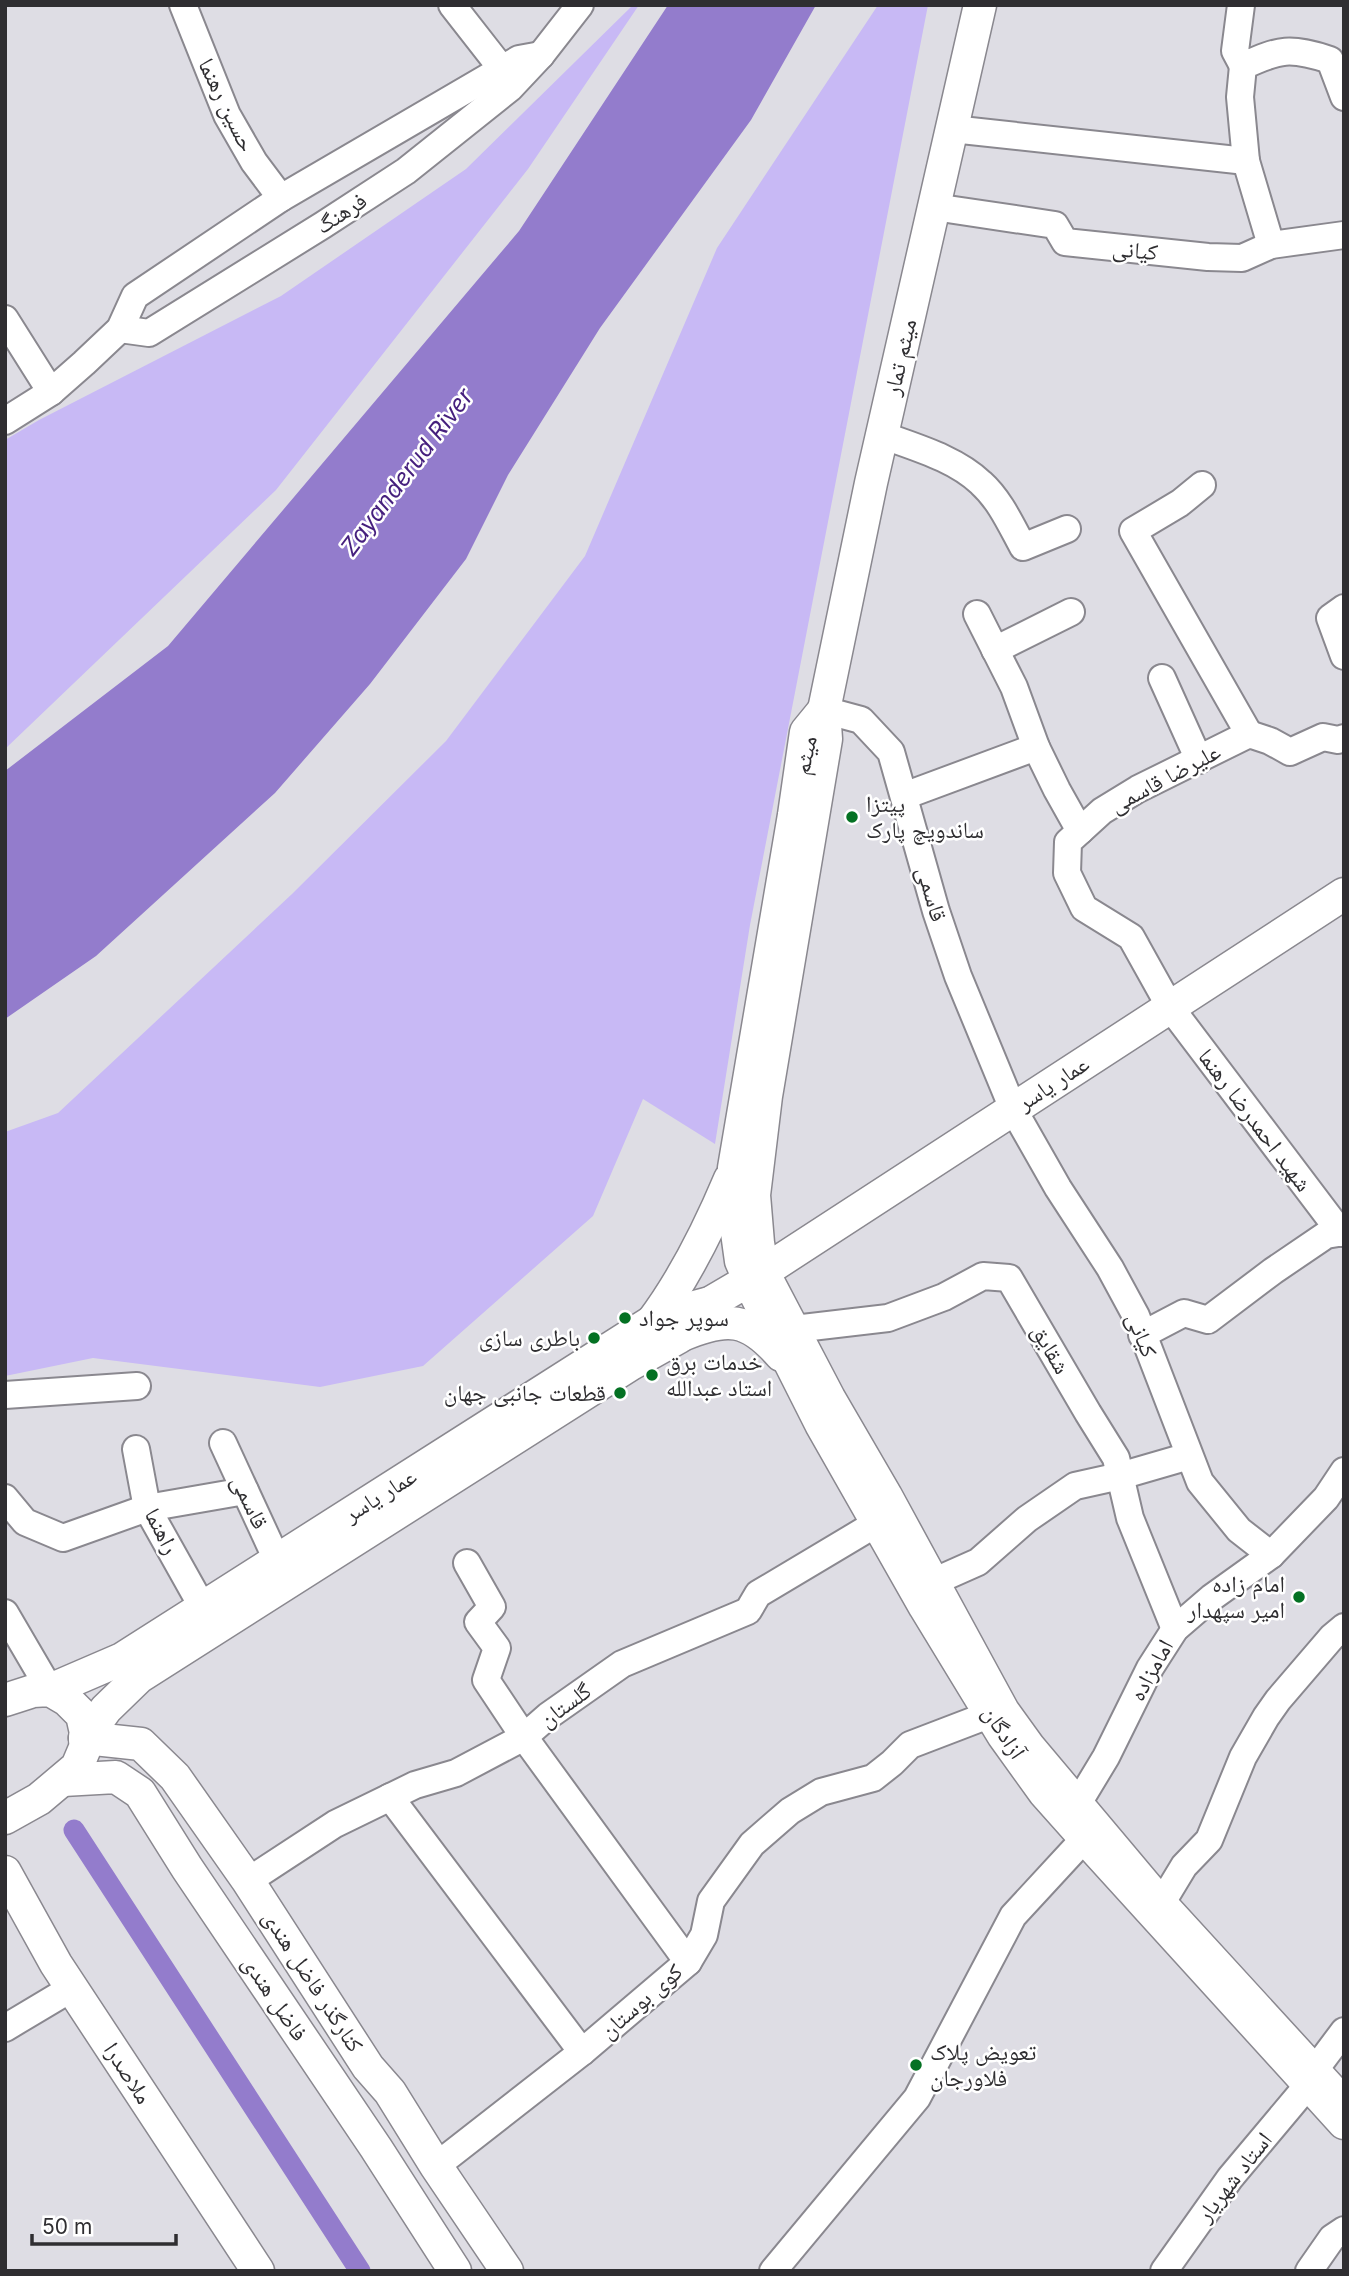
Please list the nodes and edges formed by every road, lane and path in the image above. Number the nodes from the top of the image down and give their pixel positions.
1 (183, 5) edge
2 (452, 5) edge
3 (580, 5) edge
4 (980, 5) edge
5 (1241, 5) edge
6 (541, 55) junction
7 (1243, 66) junction
8 (502, 69) junction
9 (1344, 96) edge
10 (952, 129) junction
11 (1247, 161) junction
12 (281, 198) junction
13 (934, 207) junction
14 (1344, 235) edge
15 (1271, 245) junction
16 (5, 319) edge
17 (120, 329) junction
18 (51, 392) junction
19 (5, 421) edge
20 (882, 435) junction
21 (1202, 485) dead end
22 (1067, 529) dead end
23 (1344, 608) edge
24 (1071, 612) dead end
25 (977, 614) dead end
26 (995, 650) junction
27 (1344, 656) edge
28 (1162, 678) dead end
29 (824, 710) junction
30 (1249, 734) junction
31 (1344, 738) edge
32 (1036, 747) junction
33 (1199, 760) junction
34 (904, 796) junction
35 (1080, 831) junction
36 (1344, 894) edge
37 (1170, 1007) junction
38 (1013, 1109) junction
39 (734, 1168) junction
40 (1342, 1233) edge
41 (756, 1276) junction
42 (665, 1329) junction
43 (794, 1329) junction
44 (1142, 1335) junction
45 (794, 1370) junction
46 (136, 1386) dead end
47 (5, 1395) edge
48 (223, 1443) dead end
49 (135, 1450) dead end
50 (1189, 1456) junction
51 (1344, 1471) edge
52 (1120, 1476) junction
53 (245, 1491) junction
54 (5, 1498) edge
55 (147, 1508) junction
56 (877, 1523) junction
57 (1271, 1555) junction
58 (278, 1560) junction
59 (467, 1563) dead end
60 (933, 1582) junction
61 (203, 1608) junction
62 (5, 1613) edge
63 (1344, 1627) edge
64 (1175, 1629) junction
65 (50, 1690) junction
66 (5, 1700) edge
67 (991, 1714) junction
68 (524, 1737) junction
69 (85, 1738) junction
70 (63, 1780) junction
71 (390, 1797) junction
72 (1077, 1805) junction
73 (5, 1818) edge
74 (1085, 1838) junction
75 (5, 1872) edge
76 (248, 1881) junction
77 (1161, 1905) junction
78 (688, 1962) junction
79 (72, 1988) junction
80 (5, 2028) edge
81 (1344, 2031) edge
82 (582, 2052) junction
83 (1311, 2078) junction
84 (1344, 2104) edge
85 (1344, 2123) edge
86 (436, 2166) junction
87 (1344, 2230) edge
88 (258, 2271) edge
89 (455, 2271) edge
90 (508, 2271) edge
91 (774, 2271) edge
92 (1164, 2271) edge
93 (1309, 2271) edge

1 - 12 street, حسین رهنما
2 - 8 street
3 - 6 street, فرهنگ
4 - 10 main road, میثم تمار
5 - 7 street
6 - 8 street, فرهنگ
6 - 17 street, فرهنگ
7 - 9 street
7 - 11 street
8 - 12 street, فرهنگ
10 - 11 street
10 - 13 main road, میثم تمار
11 - 15 street
12 - 17 street, فرهنگ
13 - 15 street, کیانی
13 - 20 main road, میثم تمار
14 - 15 street, کیانی
16 - 18 street
17 - 18 street, فرهنگ
18 - 19 street, فرهنگ
20 - 22 street
20 - 29 main road, میثم تمار
21 - 30 street
23 - 27 street
24 - 26 street
25 - 26 street
26 - 32 street
28 - 33 street
29 - 34 street, قاسمی
29 - 39 main road, میثم
29 - 41 main road, میثم
30 - 31 street
30 - 33 street, علیرضا قاسمی
32 - 34 street
32 - 35 street
33 - 35 street, علیرضا قاسمی
34 - 38 street, قاسمی
35 - 37 street, علیرضا قاسمی
36 - 37 main road, عمار یاسر
37 - 38 main road, عمار یاسر
37 - 40 street, شهید احمدرضا رهنما
38 - 41 main road, عمار یاسر
38 - 44 street, کیانی
39 - 41 main road, میثم
39 - 42 main road
40 - 44 street
41 - 42 main road, عمار یاسر
41 - 43 main road, آزادگان
41 - 45 main road, آزادگان
42 - 45 main road
42 - 58 main road, عمار یاسر
42 - 69 main road, عمار یاسر
43 - 52 street, شقایق
43 - 60 main road, آزادگان
44 - 50 street, کیانی
45 - 56 main road, آزادگان
46 - 47 street
48 - 53 street, قاسمی
49 - 55 street, راهنما
50 - 52 street
50 - 57 street, کیانی
51 - 57 street, امامزاده
52 - 60 street
52 - 64 street, شقایق
53 - 55 street
53 - 58 street, قاسمی
54 - 55 street
55 - 61 street, راهنما
56 - 67 main road, آزادگان
56 - 68 street, گلستان
57 - 64 street, امامزاده
58 - 61 main road, عمار یاسر
59 - 68 street
60 - 72 main road, آزادگان
61 - 65 main road, عمار یاسر
62 - 65 street
63 - 77 street
64 - 72 street, امامزاده
65 - 66 main road, عمار یاسر
65 - 69 main road
67 - 74 main road, آزادگان
67 - 78 street, کوی بوستان
68 - 71 street, گلستان
68 - 78 street
69 - 70 main road, عمار یاسر
69 - 76 main road, کنارگذر فاضل هندی
70 - 73 main road, عمار یاسر
70 - 89 main road, فاضل هندی
71 - 76 street, گلستان
71 - 82 street
72 - 77 main road, آزادگان
74 - 83 main road, آزادگان
74 - 91 street
75 - 79 main road, ملاصدرا
76 - 86 main road, کنارگذر فاضل هندی
77 - 83 main road, آزادگان
78 - 82 street, کوی بوستان
79 - 80 street
79 - 88 main road, ملاصدرا
81 - 83 street
82 - 86 street, کوی بوستان
83 - 84 main road, آزادگان
83 - 85 main road, آزادگان
83 - 92 street, استاد شهریار
86 - 90 main road, کنارگذر فاضل هندی
87 - 93 street

